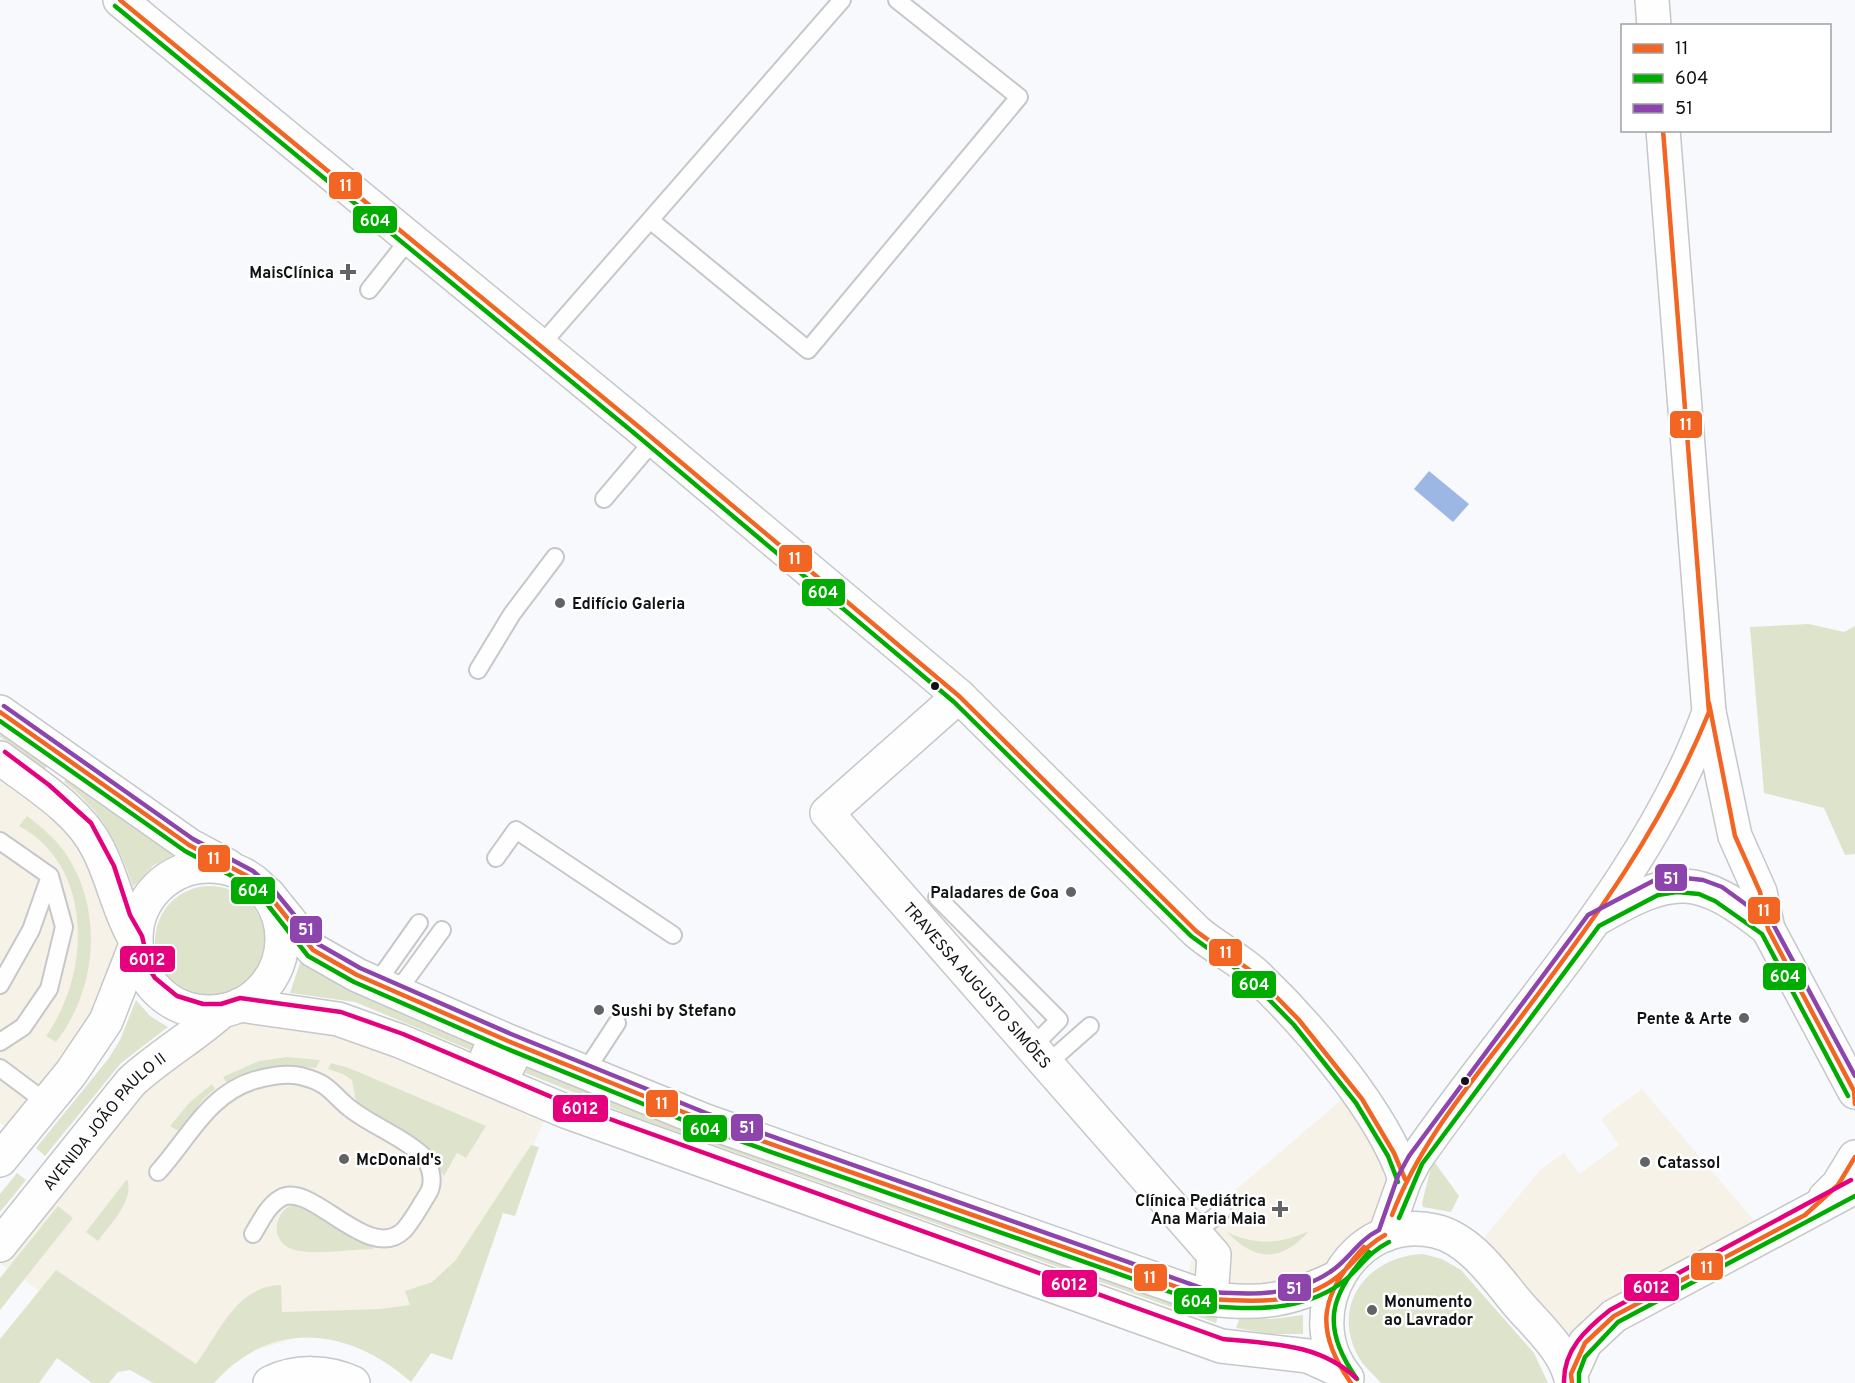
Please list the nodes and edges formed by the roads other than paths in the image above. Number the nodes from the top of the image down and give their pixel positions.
1 (120, 0) edge
2 (842, 0) edge
3 (897, 0) edge
4 (1652, 0) edge
5 (1654, 24) edge
6 (1663, 132) edge
7 (650, 220) junction
8 (410, 238) junction
9 (369, 290) dead end
10 (540, 346) junction
11 (654, 440) junction
12 (604, 499) dead end
13 (555, 557) dead end
14 (478, 670) dead end
15 (959, 696) junction
16 (0, 712) edge
17 (1709, 712) junction
18 (0, 758) edge
19 (0, 841) edge
20 (496, 858) dead end
21 (234, 870) junction
22 (50, 876) junction
23 (268, 894) junction
24 (937, 897) dead end
25 (1593, 920) junction
26 (419, 923) dead end
27 (1768, 929) junction
28 (442, 930) dead end
29 (673, 935) dead end
30 (135, 943) junction
31 (0, 985) edge
32 (386, 988) junction
33 (231, 1008) junction
34 (617, 1023) dead end
35 (1090, 1026) dead end
36 (0, 1042) edge
37 (1039, 1055) junction
38 (0, 1068) edge
39 (585, 1072) junction
40 (1855, 1096) edge
41 (47, 1103) junction
42 (1855, 1157) edge
43 (0, 1160) edge
44 (158, 1172) dead end
45 (1405, 1179) junction
46 (1855, 1187) edge
47 (1221, 1210) dead end
48 (1805, 1215) junction
49 (253, 1233) dead end
50 (1195, 1233) junction
51 (1385, 1235) junction
52 (0, 1245) edge
53 (1336, 1278) junction
54 (1211, 1299) junction
55 (1346, 1377) edge
56 (1572, 1379) edge
57 (270, 1383) edge
58 (353, 1383) edge

1 - 8 main road
2 - 7 lane
3 - 7 lane
4 - 5 main road
6 - 17 main road
7 - 10 lane
8 - 9 lane
8 - 10 main road
10 - 11 main road
11 - 12 lane
11 - 15 main road
13 - 14 lane
15 - 37 main road, TRAVESSA AUGUSTO SIMÕES
15 - 45 main road
16 - 21 main road
17 - 25 main road
17 - 27 main road
18 - 30 main road
19 - 22 lane
20 - 29 lane
21 - 23 main road
21 - 30 main road
22 - 31 lane
22 - 36 lane
23 - 32 main road
23 - 33 main road
24 - 37 lane
25 - 27 main road
25 - 45 main road
26 - 32 lane
27 - 40 main road
28 - 32 lane
30 - 33 main road
30 - 41 main road
32 - 39 main road
33 - 52 main road, AVENIDA JOÃO PAULO II
33 - 55 main road
34 - 39 lane
35 - 37 lane
37 - 50 main road, TRAVESSA AUGUSTO SIMÕES
38 - 41 lane
39 - 54 main road
41 - 43 main road
42 - 48 main road
44 - 49 lane
45 - 51 main road
46 - 48 main road
47 - 50 lane
48 - 56 main road
50 - 54 main road, TRAVESSA AUGUSTO SIMÕES
51 - 53 main road
51 - 56 main road
53 - 54 main road
53 - 55 main road
57 - 58 main road

